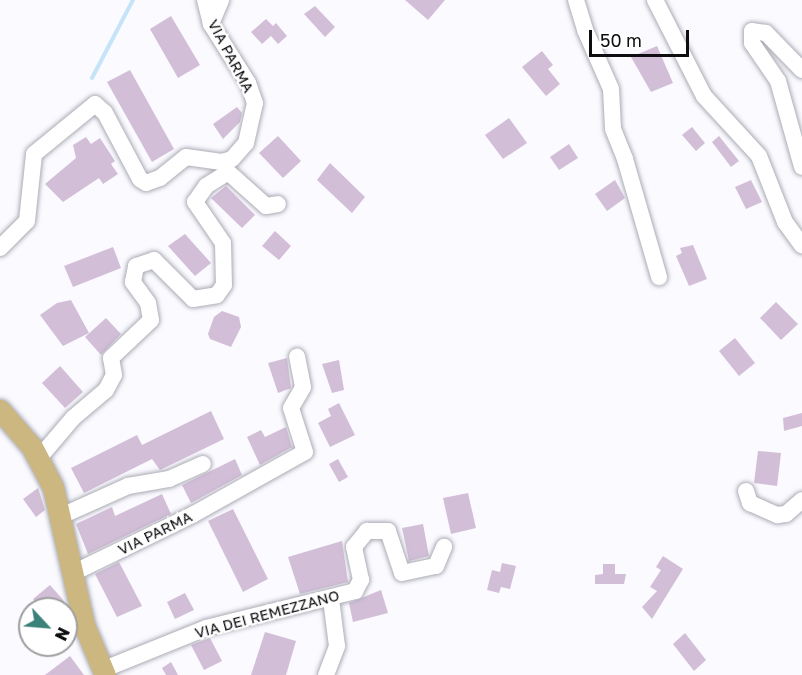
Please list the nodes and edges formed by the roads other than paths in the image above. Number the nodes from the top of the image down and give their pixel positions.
1 (205, 0) edge
2 (221, 0) edge
3 (576, 0) edge
4 (655, 0) edge
5 (211, 24) junction
6 (802, 70) edge
7 (802, 167) edge
8 (278, 204) dead end
9 (802, 245) edge
10 (0, 248) edge
11 (659, 277) dead end
12 (297, 357) dead end
13 (0, 411) edge
14 (39, 458) junction
15 (203, 464) dead end
16 (746, 491) dead end
17 (802, 500) edge
18 (59, 517) junction
19 (444, 547) dead end
20 (71, 574) junction
21 (332, 599) junction
22 (104, 673) edge
23 (326, 675) edge

1 - 5 street, VIA PARMA
2 - 5 street
3 - 11 street
4 - 9 street
5 - 10 street, VIA PARMA
6 - 7 street
8 - 14 street
12 - 20 street, VIA PARMA
13 - 14 main road
14 - 18 main road
15 - 18 street
16 - 17 street
18 - 20 main road
19 - 21 street, VIA DEI REMEZZANO
20 - 22 main road
21 - 22 street, VIA DEI REMEZZANO
21 - 23 street

